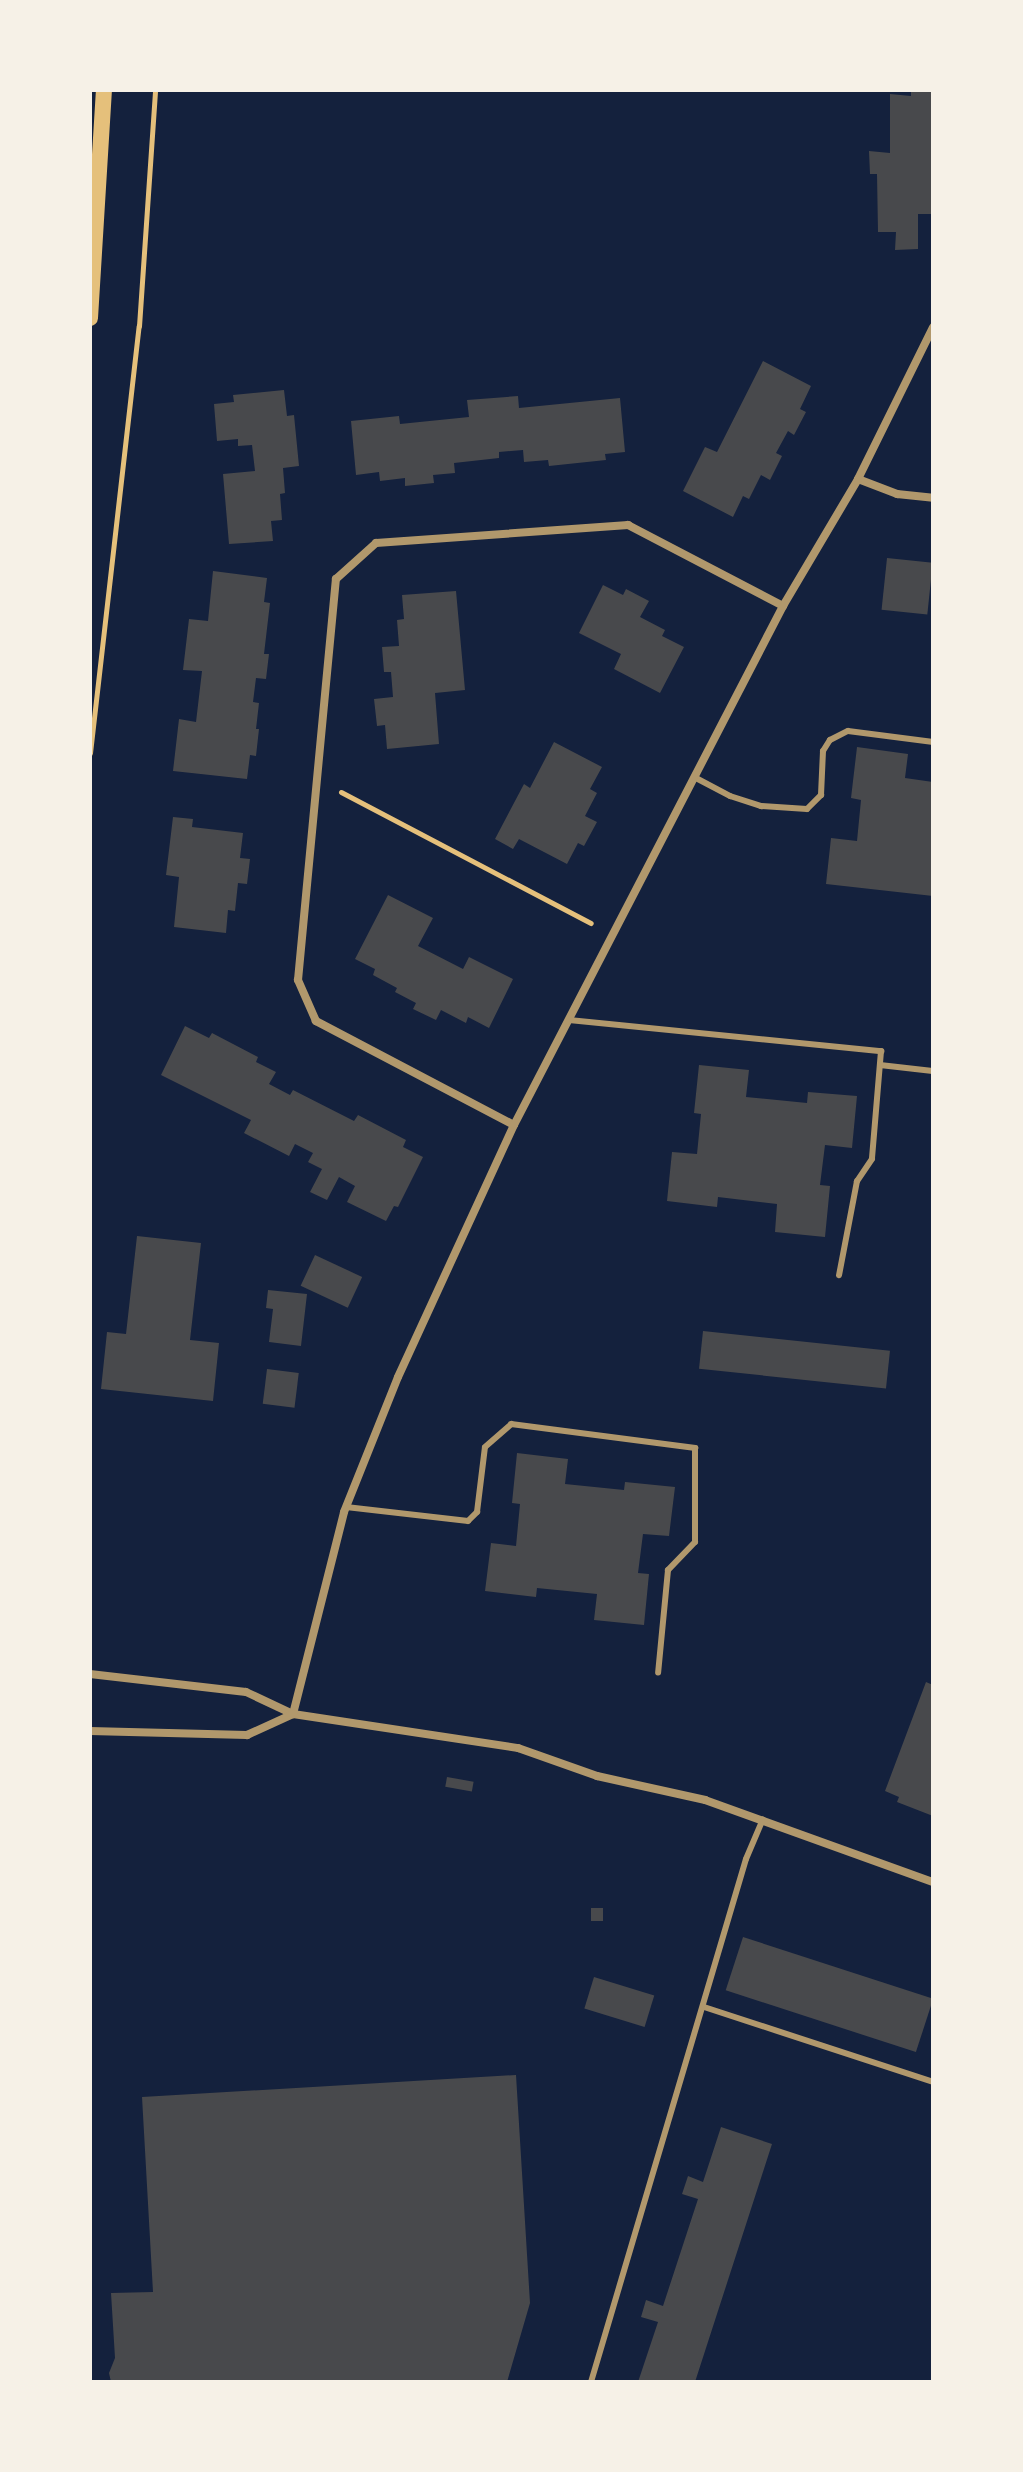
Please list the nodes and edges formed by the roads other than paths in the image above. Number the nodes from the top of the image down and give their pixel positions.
1 (104, 90) edge
2 (90, 318) edge
3 (933, 327) edge
4 (858, 479) junction
5 (933, 498) edge
6 (783, 606) junction
7 (933, 742) edge
8 (694, 777) junction
9 (569, 1020) junction
10 (880, 1065) junction
11 (933, 1071) edge
12 (514, 1125) junction
13 (839, 1275) dead end
14 (346, 1507) junction
15 (658, 1673) dead end
16 (90, 1674) edge
17 (293, 1714) junction
18 (90, 1731) edge
19 (763, 1819) junction
20 (933, 1882) edge
21 (704, 2007) junction
22 (933, 2082) edge
23 (591, 2382) edge

1 - 2 main road
3 - 4 street
4 - 5 street
4 - 6 street
6 - 8 street
6 - 12 street
7 - 8 lane
8 - 9 street
9 - 10 lane
9 - 12 street
10 - 11 lane
10 - 13 lane
12 - 14 street
14 - 15 lane
14 - 17 street
16 - 17 street
17 - 18 street
17 - 19 street
19 - 20 street
19 - 21 lane
21 - 22 lane
21 - 23 lane

